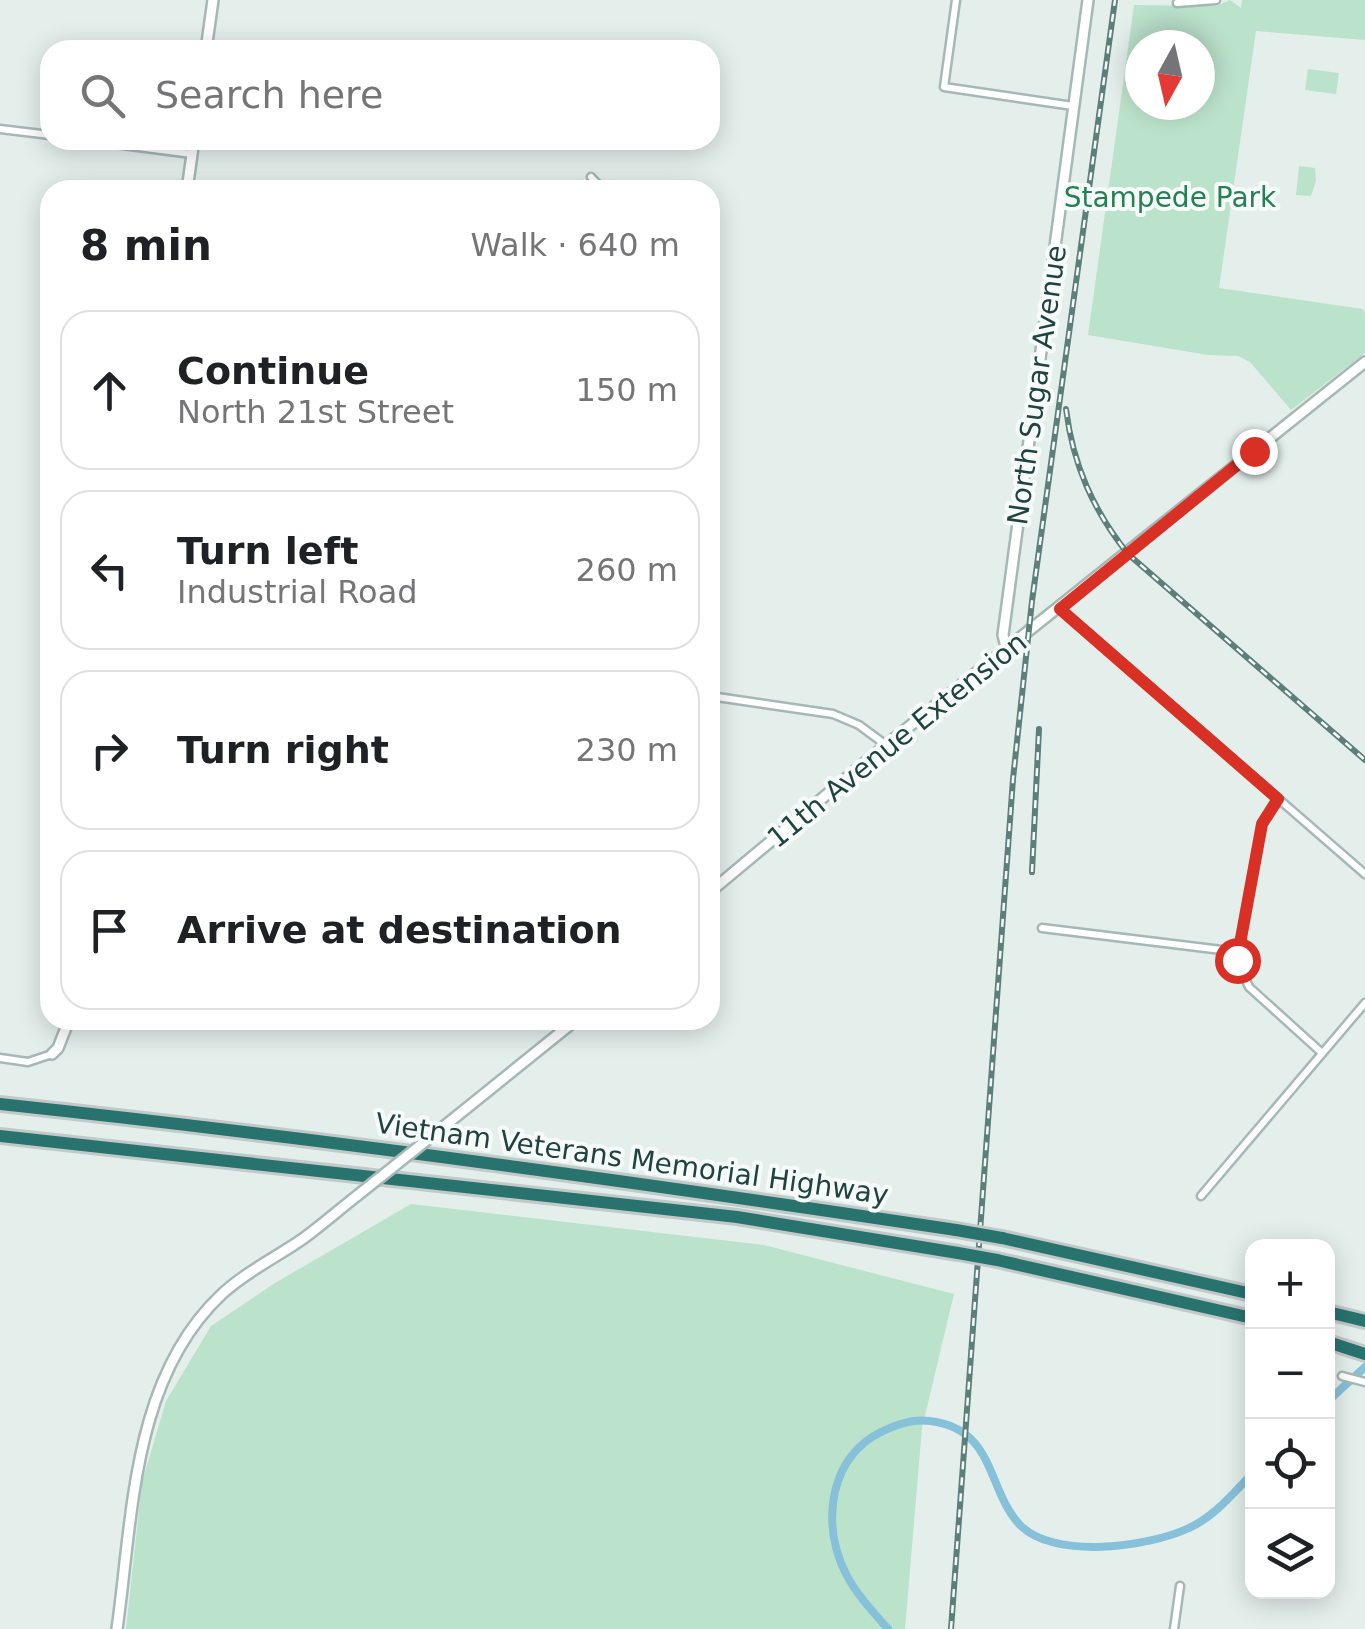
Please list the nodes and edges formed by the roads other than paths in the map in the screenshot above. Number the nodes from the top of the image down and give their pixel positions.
1 (213, 0) edge
2 (956, 0) edge
3 (1088, 0) edge
4 (1216, 0) edge
5 (1177, 3) dead end
6 (207, 40) edge
7 (1074, 106) junction
8 (0, 129) edge
9 (40, 135) edge
10 (161, 150) edge
11 (193, 150) edge
12 (192, 154) junction
13 (591, 177) dead end
14 (188, 180) edge
15 (594, 180) edge
16 (1365, 362) edge
17 (1060, 609) junction
18 (1007, 651) junction
19 (720, 697) edge
20 (886, 746) junction
21 (1278, 799) junction
22 (1365, 874) edge
23 (720, 884) edge
24 (1042, 928) dead end
25 (1238, 952) junction
26 (1365, 1003) edge
27 (65, 1030) edge
28 (564, 1030) edge
29 (1322, 1053) junction
30 (52, 1054) joint
31 (0, 1058) edge
32 (0, 1104) edge
33 (0, 1136) edge
34 (1202, 1196) dead end
35 (1245, 1292) edge
36 (1335, 1314) edge
37 (1245, 1316) edge
38 (1365, 1321) edge
39 (1335, 1341) edge
40 (1364, 1351) edge
41 (1342, 1376) dead end
42 (1363, 1381) edge
43 (1180, 1586) dead end
44 (118, 1629) edge
45 (1174, 1629) edge

1 - 6 street
2 - 7 street
3 - 7 street, North Sugar Avenue
4 - 5 street
7 - 18 street, North Sugar Avenue
8 - 9 street
10 - 12 street
11 - 12 street
12 - 14 street
13 - 15 street
16 - 17 street, 11th Avenue Extension
17 - 18 street, 11th Avenue Extension
17 - 21 street
18 - 20 street, 11th Avenue Extension
19 - 20 street
20 - 23 street, 11th Avenue Extension
21 - 22 street
21 - 25 street
24 - 25 street
25 - 29 street
26 - 29 street
27 - 30 street
28 - 44 street, bridge
29 - 34 street
30 - 31 street
32 - 35 highway, Vietnam Veterans Memorial Highway, bridge
33 - 37 highway, Vietnam Veterans Memorial Highway, bridge
36 - 38 highway
39 - 40 highway
41 - 42 street
43 - 45 street

